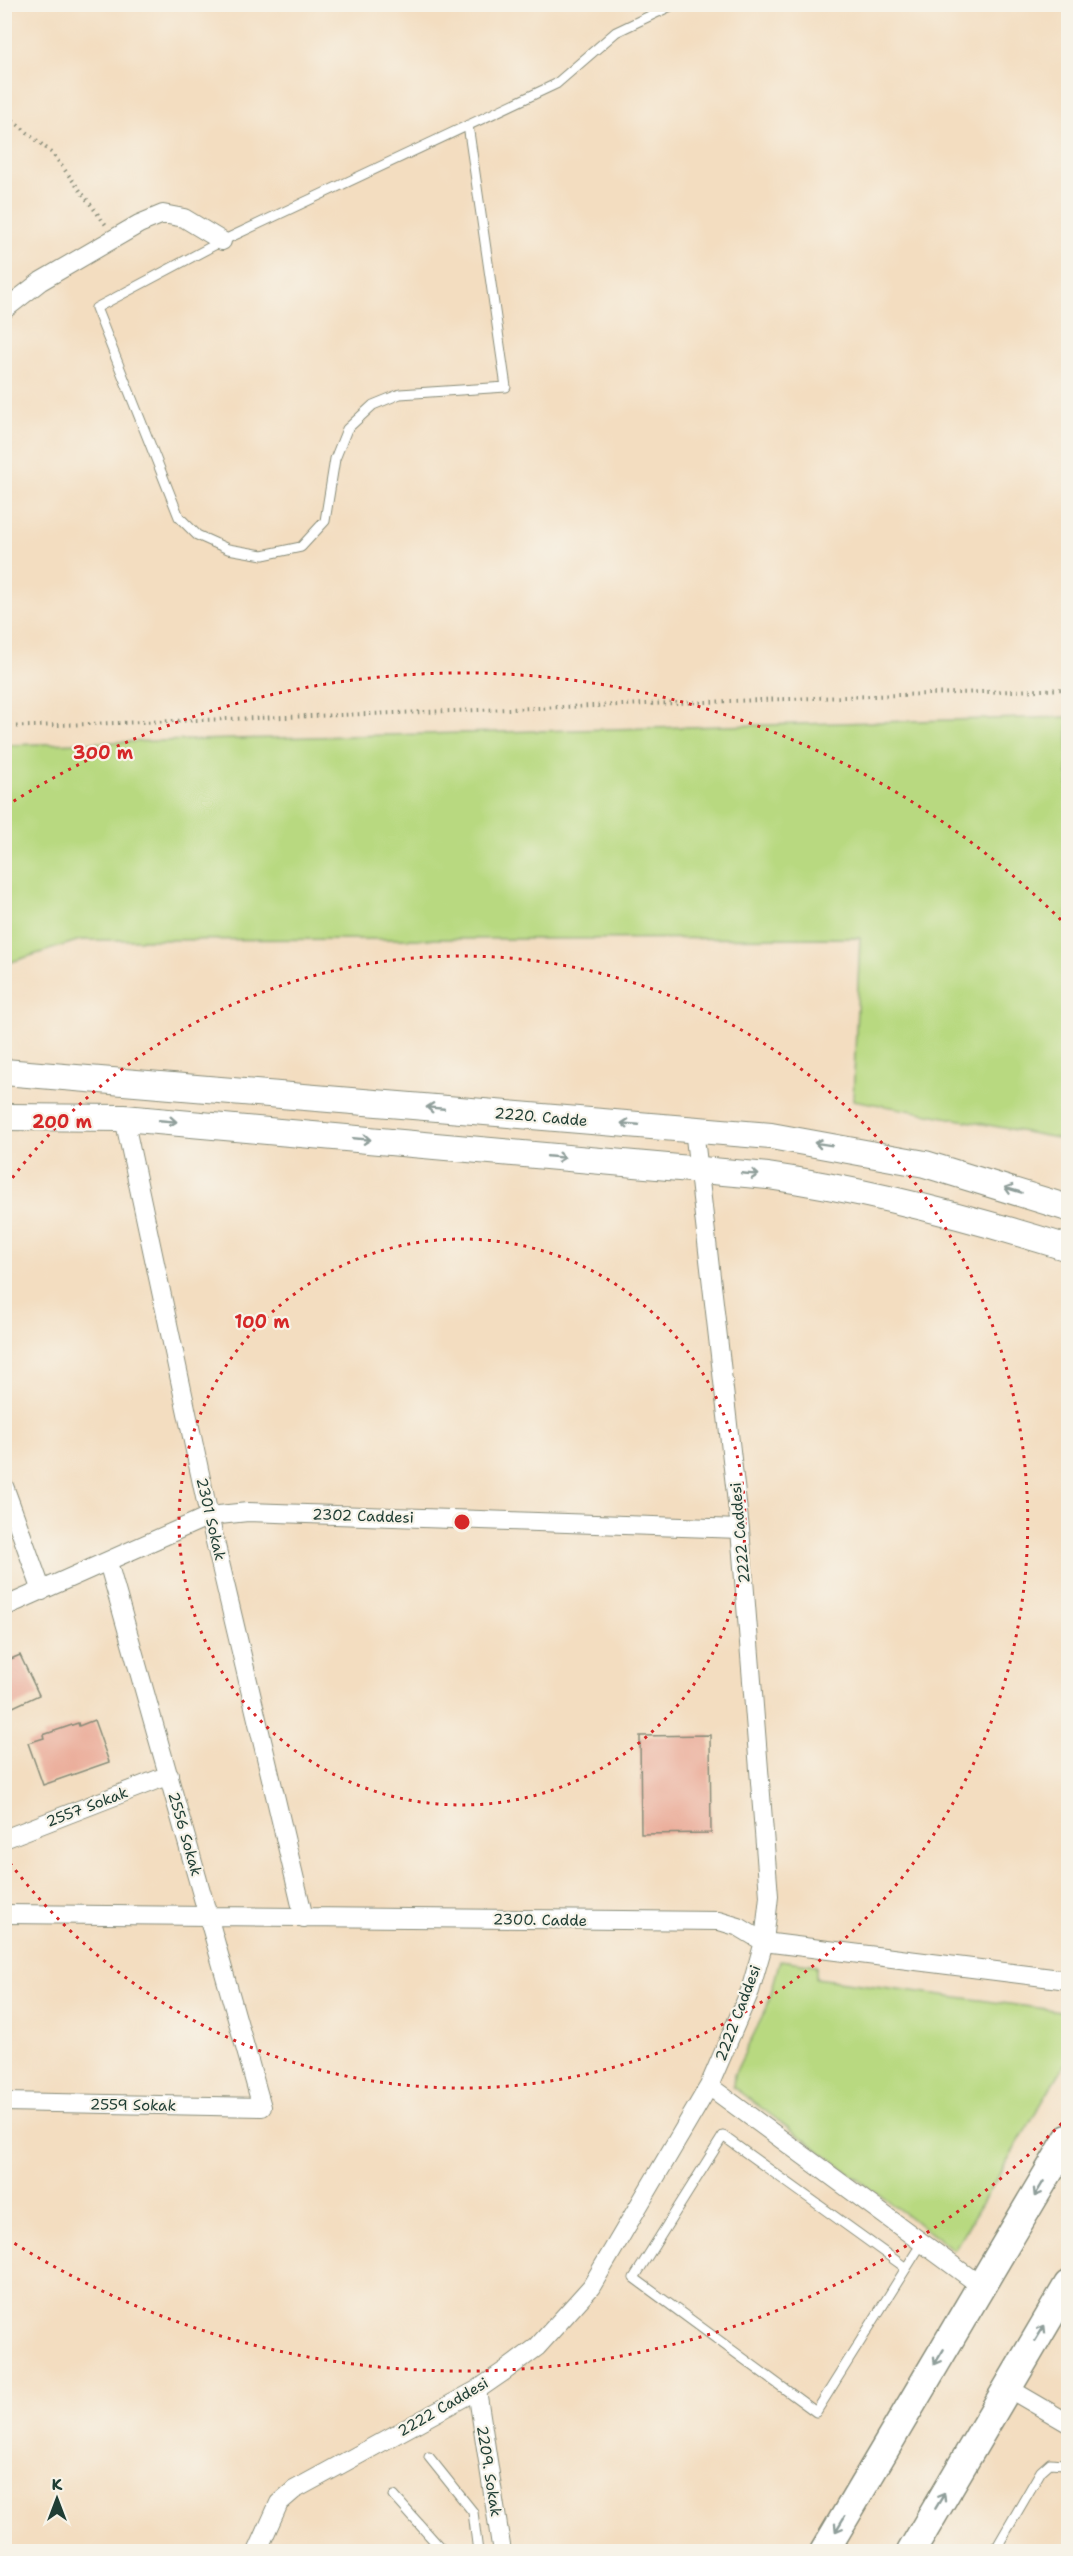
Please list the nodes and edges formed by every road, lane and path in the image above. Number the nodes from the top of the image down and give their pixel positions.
1 (675, 4) edge
2 (4, 113) edge
3 (468, 125) junction
4 (115, 238) junction
5 (222, 241) junction
6 (4, 310) edge
7 (1068, 689) edge
8 (4, 727) edge
9 (4, 1072) edge
10 (4, 1117) edge
11 (124, 1118) junction
12 (694, 1130) junction
13 (699, 1170) junction
14 (1068, 1208) edge
15 (1068, 1248) edge
16 (4, 1486) edge
17 (210, 1516) junction
18 (740, 1529) junction
19 (108, 1562) junction
20 (42, 1591) junction
21 (4, 1607) edge
22 (169, 1775) junction
23 (4, 1839) edge
24 (4, 1914) edge
25 (209, 1917) junction
26 (304, 1918) junction
27 (764, 1942) junction
28 (1068, 1980) edge
29 (709, 2086) junction
30 (4, 2102) edge
31 (262, 2107) joint
32 (1068, 2139) edge
33 (922, 2242) junction
34 (906, 2268) junction
35 (1068, 2285) edge
36 (981, 2286) junction
37 (1008, 2388) junction
38 (477, 2390) junction
39 (1068, 2423) edge
40 (429, 2457) dead end
41 (1068, 2468) edge
42 (394, 2496) dead end
43 (257, 2552) edge
44 (444, 2552) edge
45 (478, 2552) edge
46 (502, 2552) edge
47 (824, 2552) edge
48 (911, 2552) edge
49 (994, 2552) edge

1 - 3 lane
2 - 4 path
3 - 5 lane
3 - 5 lane
4 - 5 street
4 - 6 street
7 - 8 path
12 -> 9 street, 2220. Cadde
10 - 11 street
11 -> 13 street
11 - 17 street, 2301 Sokak
12 - 13 street, 2222 Caddesi
14 -> 12 street, 2220. Cadde
13 -> 15 street
13 - 18 street, 2222 Caddesi
16 - 20 street
17 - 18 street, 2302 Caddesi
17 - 19 street, 2302 Caddesi
17 - 26 street, 2301 Sokak
18 - 27 street, 2222 Caddesi
19 - 20 street, 2302 Caddesi
19 - 22 street, 2556 Sokak
20 - 21 street, 2302 Caddesi
22 - 23 street, 2557 Sokak
22 - 25 street, 2556 Sokak
24 - 25 street, 2300. Cadde
25 - 26 street, 2300. Cadde
25 - 31 street, 2556 Sokak
26 - 27 street, 2300. Cadde
27 - 28 street, 2300. Cadde
27 - 29 street, 2222 Caddesi
29 - 33 street
29 - 38 street, 2222 Caddesi
30 - 31 street, 2559 Sokak
32 -> 36 main road
33 - 34 lane
33 - 36 street
34 - 34 lane
37 -> 35 main road
36 -> 47 main road
37 - 39 street
48 -> 37 main road
38 - 43 street, 2222 Caddesi
38 - 46 street, 2209. Sokak
40 - 45 lane
41 - 49 lane
42 - 44 lane

